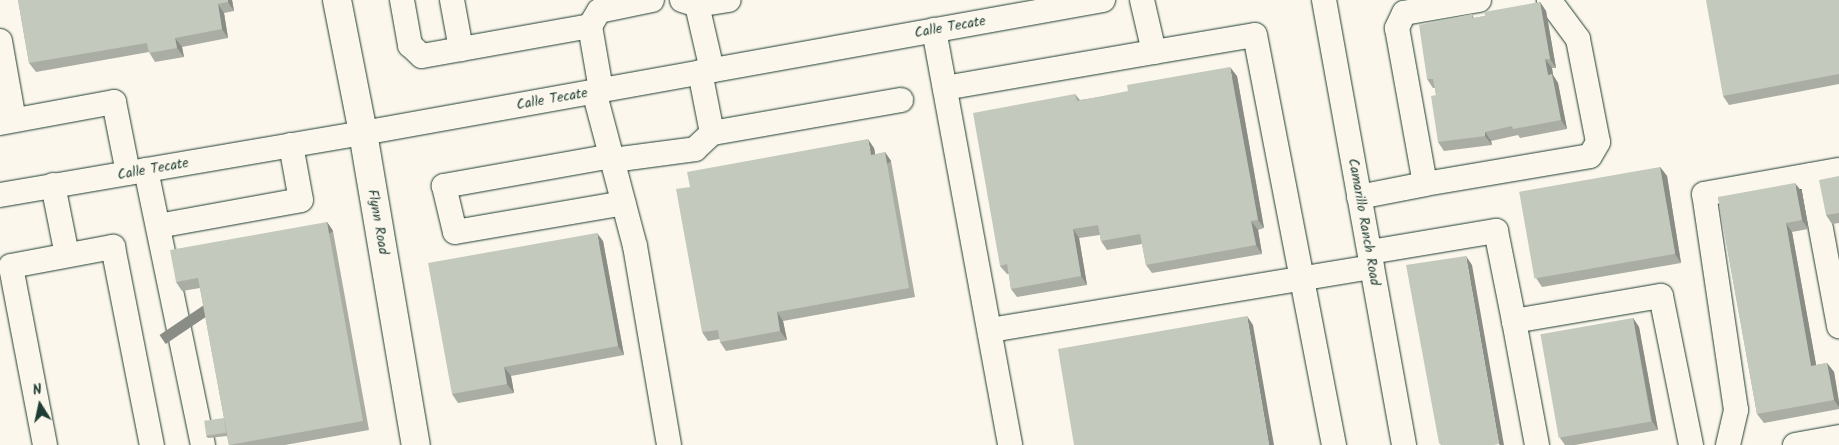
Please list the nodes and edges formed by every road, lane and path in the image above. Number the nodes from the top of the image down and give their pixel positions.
1 (337, 0) edge
2 (402, 0) edge
3 (452, 0) edge
4 (652, 0) edge
5 (729, 0) edge
6 (1103, 0) edge
7 (1142, 0) edge
8 (1324, 0) edge
9 (1479, 0) edge
10 (1549, 0) edge
11 (689, 2) edge
12 (590, 26) junction
13 (934, 30) junction
14 (0, 41) edge
15 (461, 49) junction
16 (1154, 52) junction
17 (706, 71) junction
18 (945, 88) junction
19 (598, 90) junction
20 (901, 100) dead end
21 (7, 121) edge
22 (363, 133) junction
23 (712, 133) junction
24 (291, 145) junction
25 (612, 158) junction
26 (1839, 170) edge
27 (137, 171) junction
28 (1811, 175) junction
29 (1425, 184) junction
30 (53, 186) junction
31 (0, 195) edge
32 (1359, 196) junction
33 (624, 203) junction
34 (158, 226) junction
35 (67, 254) junction
36 (1371, 260) junction
37 (1303, 279) junction
38 (1514, 320) junction
39 (1839, 326) edge
40 (991, 330) junction
41 (1839, 437) edge
42 (45, 445) edge
43 (152, 445) edge
44 (203, 445) edge
45 (416, 445) edge
46 (670, 445) edge
47 (1010, 445) edge
48 (1334, 445) edge
49 (1404, 445) edge
50 (1537, 445) edge
51 (1691, 445) edge
52 (1728, 445) edge
53 (1795, 445) edge

1 - 22 main road, Flynn Road
2 - 15 street
3 - 15 street
4 - 12 street
5 - 11 street
6 - 13 street, Calle Tecate
7 - 16 street
8 - 32 street, Camarillo Ranch Road
9 - 29 street
10 - 29 street
11 - 17 street
12 - 15 street
12 - 19 street
13 - 17 street, Calle Tecate
13 - 18 street
14 - 21 street
16 - 18 street
16 - 37 street
17 - 19 street, Calle Tecate
17 - 23 street
18 - 40 street
19 - 22 street, Calle Tecate
19 - 25 street
20 - 23 street
21 - 27 street
22 - 24 street, Calle Tecate
22 - 45 main road, Flynn Road
23 - 25 street
24 - 27 street, Calle Tecate
24 - 34 street
25 - 33 street
25 - 33 street
26 - 28 street
27 - 30 street, Calle Tecate
27 - 34 street
28 - 39 street
28 - 52 street
29 - 32 street
30 - 31 street, Calle Tecate
30 - 35 street
32 - 36 street, Camarillo Ranch Road
33 - 46 street
34 - 44 street
35 - 42 street
35 - 43 street
36 - 37 street
36 - 38 street
36 - 49 street, Camarillo Ranch Road
37 - 40 street
37 - 48 street
38 - 50 street
38 - 51 street
40 - 47 street
41 - 53 street

